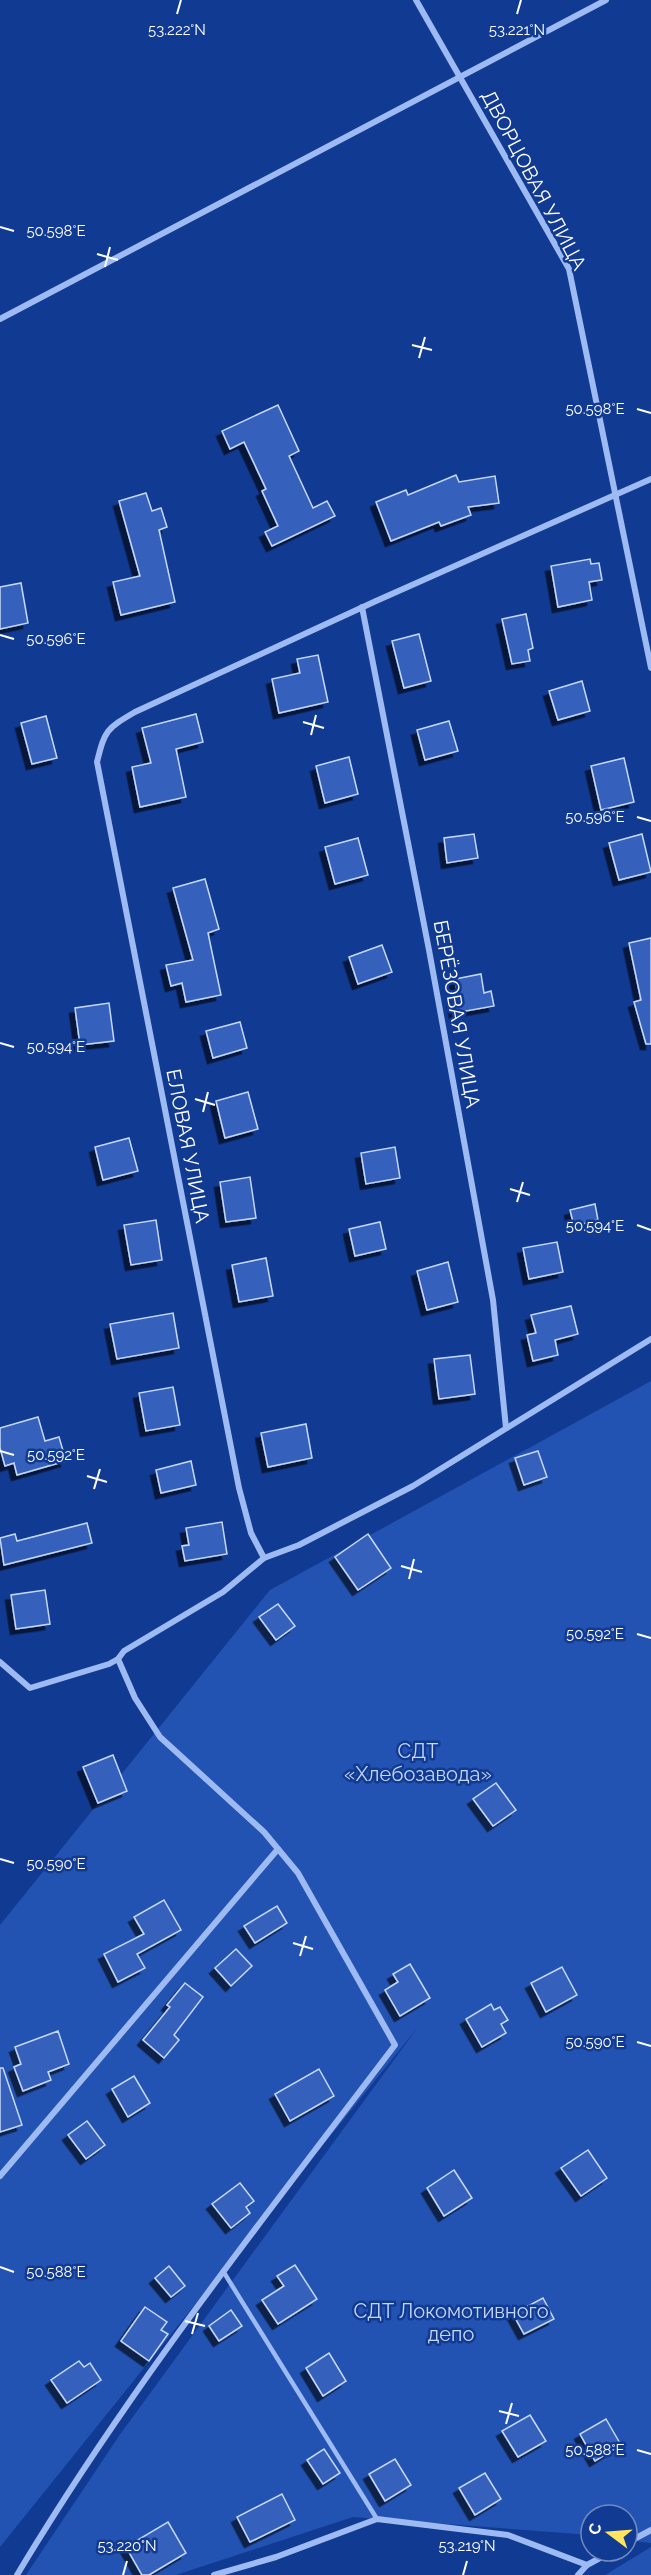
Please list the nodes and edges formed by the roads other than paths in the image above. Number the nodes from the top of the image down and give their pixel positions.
1 (416, 0) edge
2 (606, 0) edge
3 (459, 77) junction
4 (0, 319) edge
5 (651, 479) edge
6 (615, 493) junction
7 (362, 607) junction
8 (651, 668) edge
9 (651, 1340) edge
10 (506, 1428) junction
11 (264, 1558) junction
12 (118, 1659) junction
13 (0, 1662) edge
14 (278, 1850) junction
15 (0, 2176) edge
16 (223, 2271) junction
17 (377, 2519) junction
18 (591, 2563) edge
19 (587, 2565) junction
20 (16, 2575) edge
21 (214, 2575) edge
22 (578, 2575) edge

1 - 3 street, ДВОРЦОВАЯ УЛИЦА
2 - 3 street
3 - 4 street
3 - 6 street, ДВОРЦОВАЯ УЛИЦА
5 - 6 street
6 - 7 street
6 - 8 street, ДВОРЦОВАЯ УЛИЦА
7 - 10 street, БЕРЁЗОВАЯ УЛИЦА
7 - 11 street, ЕЛОВАЯ УЛИЦА
9 - 10 street
10 - 11 street
11 - 12 street
12 - 13 street
12 - 14 street
14 - 15 street
14 - 16 street
16 - 17 lane
16 - 20 street
17 - 19 street
17 - 21 street
18 - 19 street
19 - 22 street

